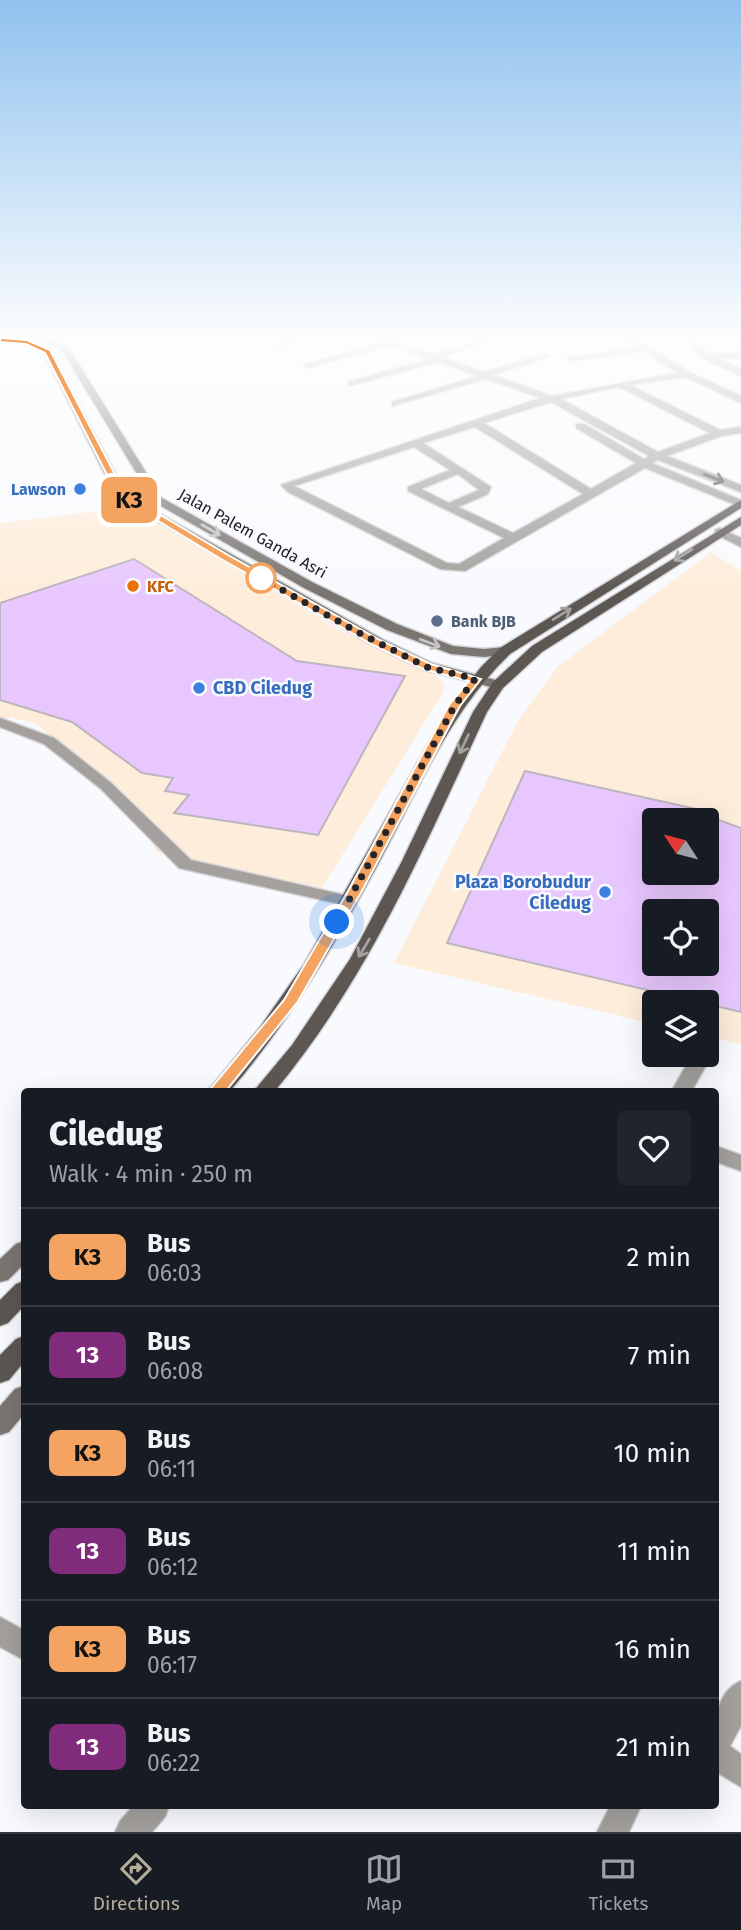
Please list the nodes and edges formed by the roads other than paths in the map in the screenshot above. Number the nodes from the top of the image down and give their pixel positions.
1 (83, 420) edge
2 (109, 420) edge
3 (482, 420) edge
4 (574, 420) edge
5 (592, 420) edge
6 (694, 420) edge
7 (476, 423) junction
8 (741, 430) edge
9 (719, 433) junction
10 (414, 442) junction
11 (657, 456) junction
12 (643, 463) junction
13 (459, 470) junction
14 (741, 489) edge
15 (591, 494) junction
16 (741, 503) edge
17 (448, 507) junction
18 (741, 520) edge
19 (719, 532) junction
20 (513, 538) junction
21 (741, 543) edge
22 (308, 585) junction
23 (286, 593) junction
24 (505, 651) junction
25 (475, 679) junction
26 (498, 685) junction
27 (0, 722) edge
28 (349, 901) junction
29 (695, 1067) edge
30 (219, 1088) edge
31 (266, 1088) edge
32 (683, 1088) edge
33 (719, 1155) edge
34 (741, 1163) edge
35 (21, 1253) edge
36 (0, 1273) edge
37 (21, 1294) edge
38 (0, 1316) edge
39 (21, 1349) edge
40 (0, 1372) edge
41 (21, 1400) edge
42 (0, 1424) edge
43 (0, 1631) edge
44 (21, 1644) edge
45 (741, 1696) edge
46 (719, 1737) edge
47 (719, 1756) edge
48 (741, 1772) edge
49 (151, 1809) edge
50 (624, 1809) edge
51 (131, 1832) edge
52 (613, 1832) edge

1 - 23 street, Jalan Palem Ganda Asri
2 -> 22 street, Jalan Palem Ganda Asri
3 - 7 street
4 - 12 street
5 - 11 street
6 - 9 street
7 - 10 street
7 - 15 street
8 - 9 street
9 - 11 street
10 - 13 street
10 - 20 street
11 - 12 street
11 -> 14 street
12 - 15 street
12 - 16 street
13 - 17 street
13 - 17 street
15 - 20 street
24 -> 16 main road
17 - 20 street
18 - 19 main road
19 - 21 street
19 -> 26 main road
22 - 23 street
22 -> 24 street, Jalan Palem Ganda Asri
23 - 25 street, Jalan Palem Ganda Asri
24 - 25 main road
25 - 26 street, Jalan Palem Ganda Asri
25 - 28 main road
26 -> 31 main road
27 - 28 street
28 - 30 main road
29 - 32 street
33 - 34 street
35 - 36 street
37 - 38 main road
39 - 40 main road
41 - 42 street
43 - 44 street
45 - 46 street
47 - 48 street
49 - 51 street
50 - 52 street

